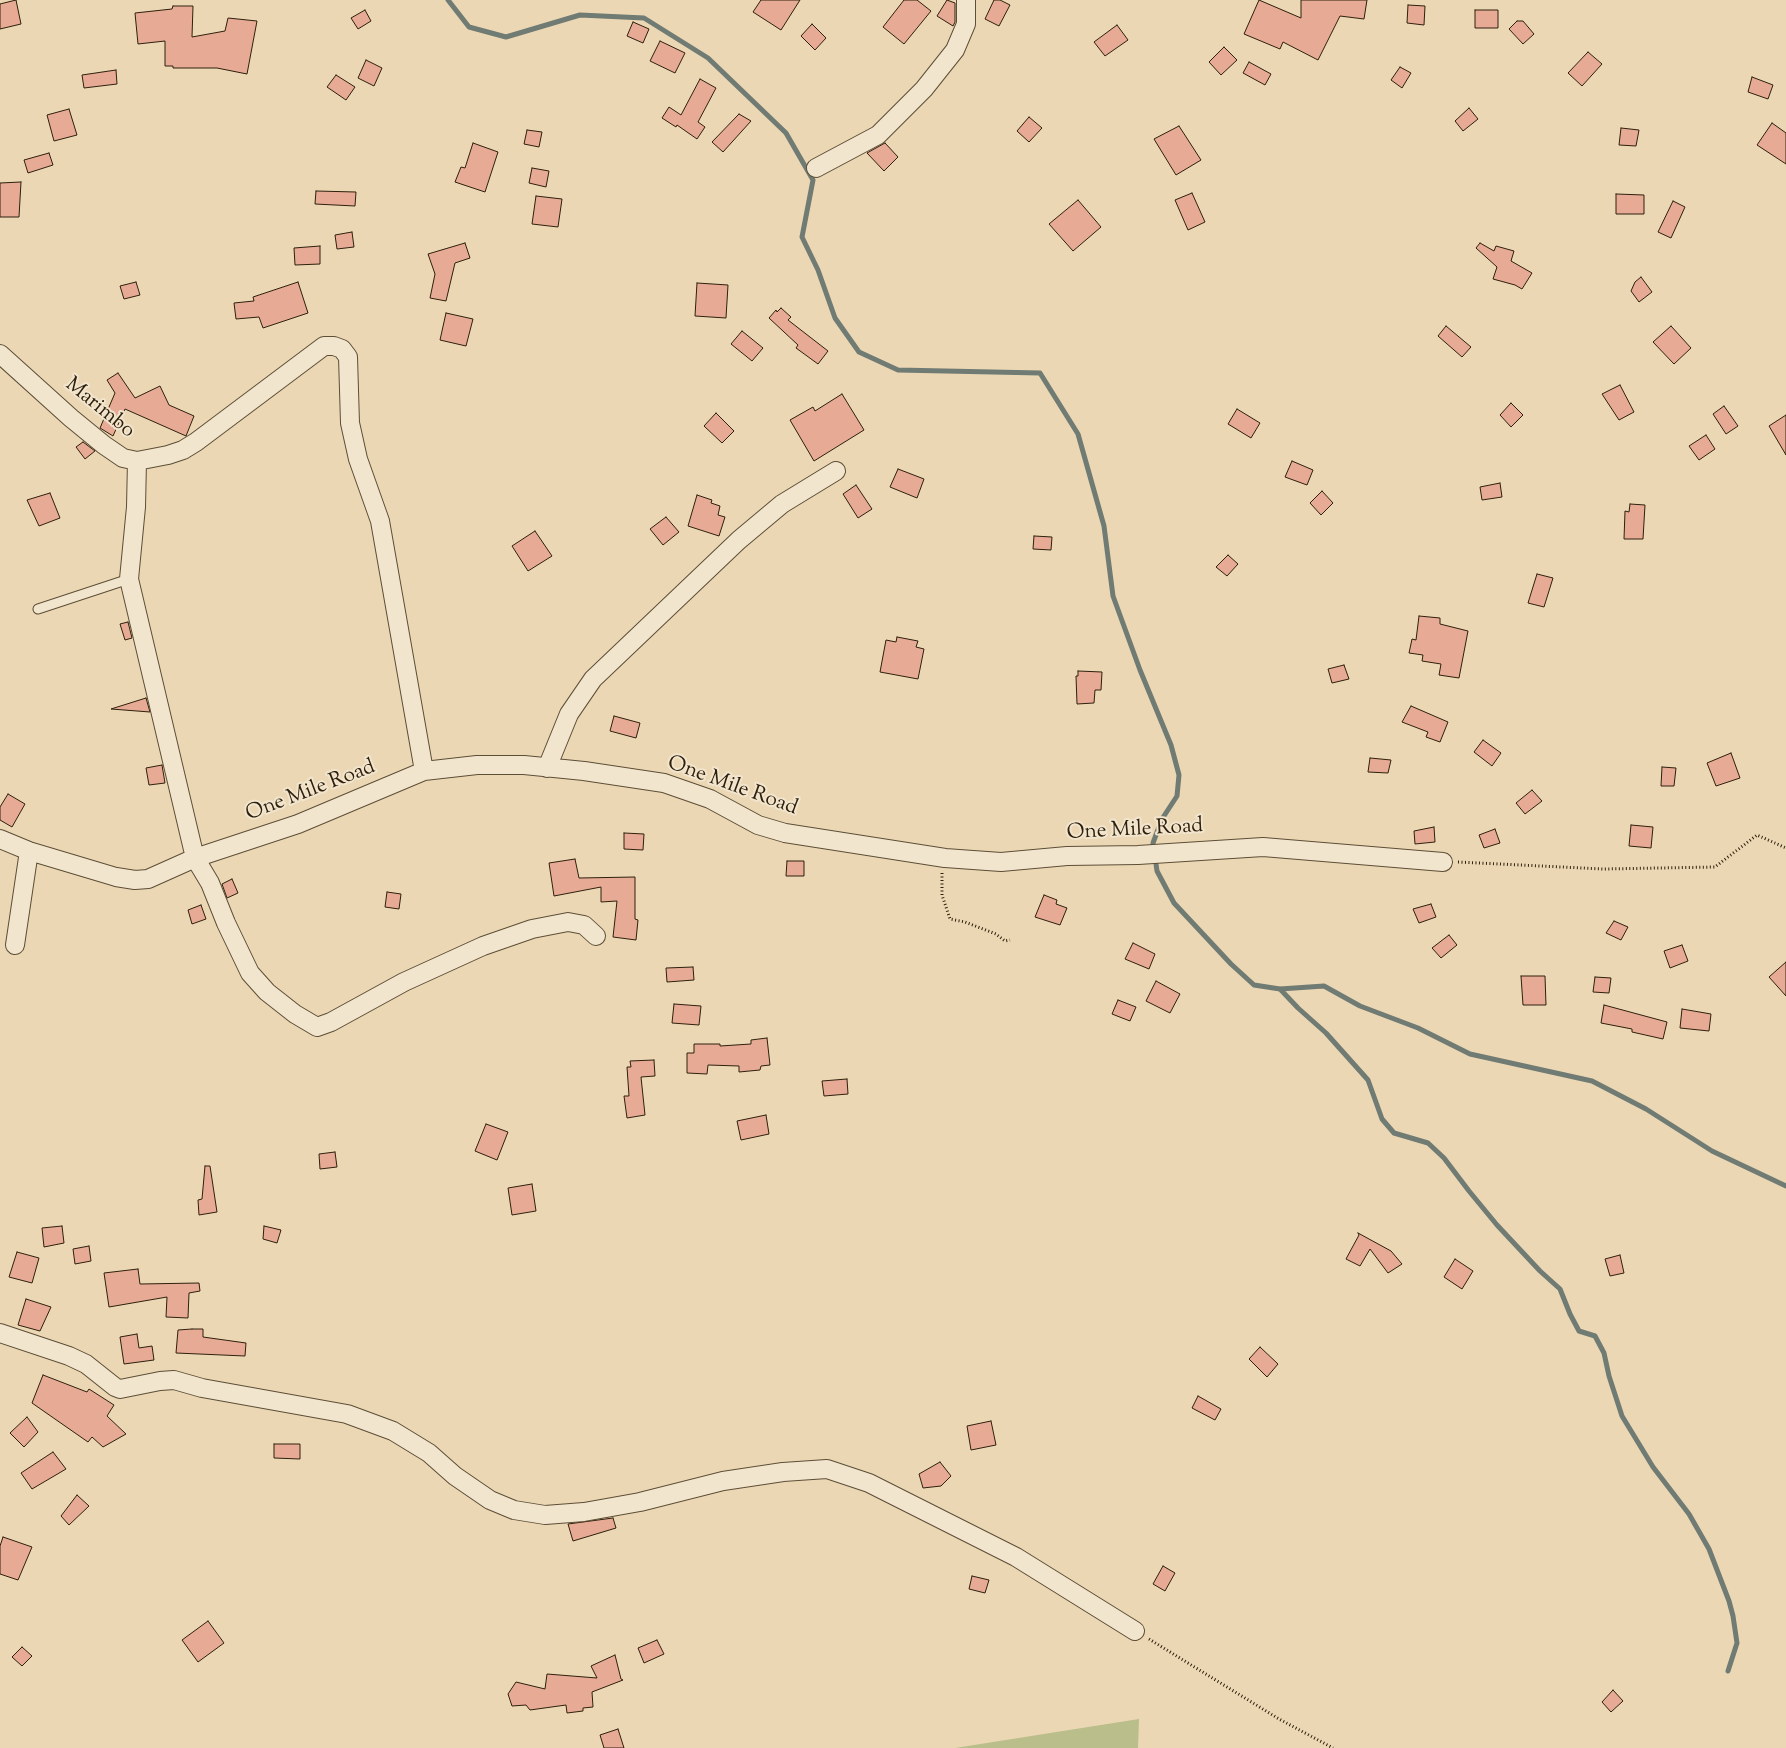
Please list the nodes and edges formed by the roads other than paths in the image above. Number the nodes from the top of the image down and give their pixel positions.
1 (966, 0) edge
2 (816, 168) dead end
3 (0, 354) edge
4 (137, 460) junction
5 (836, 471) dead end
6 (130, 579) junction
7 (38, 609) dead end
8 (547, 768) junction
9 (424, 771) junction
10 (0, 839) edge
11 (29, 851) junction
12 (195, 858) junction
13 (1444, 862) road end
14 (596, 936) dead end
15 (15, 945) dead end
16 (0, 1333) edge
17 (1135, 1631) road end

1 - 2 street
3 - 4 street, Marimbo
4 - 6 street
4 - 9 street, Marimbo
5 - 8 street
6 - 7 lane
6 - 12 street
8 - 9 street, One Mile Road
8 - 13 street, One Mile Road
9 - 12 street, One Mile Road
10 - 11 street, One Mile Road
11 - 12 street, One Mile Road
11 - 15 street
12 - 14 street
16 - 17 street

